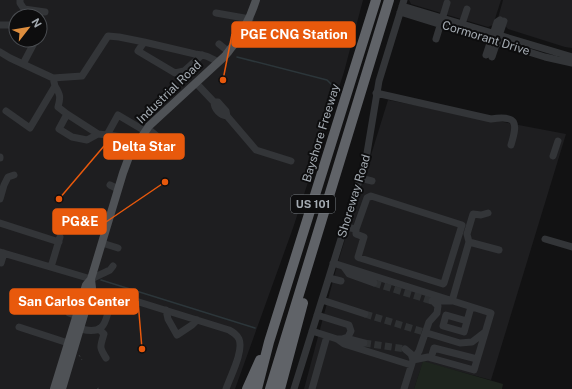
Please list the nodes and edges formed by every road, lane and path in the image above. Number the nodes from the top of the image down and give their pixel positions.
1 (256, 0) edge
2 (369, 0) edge
3 (376, 0) edge
4 (389, 0) edge
5 (447, 3) dead end
6 (402, 6) edge
7 (467, 9) dead end
8 (216, 13) dead end
9 (250, 19) junction
10 (502, 21) dead end
11 (442, 22) junction
12 (462, 24) junction
13 (495, 38) junction
14 (436, 39) dead end
15 (144, 42) junction
16 (219, 44) dead end
17 (30, 48) edge
18 (0, 52) edge
19 (228, 52) junction
20 (202, 54) junction
21 (489, 56) dead end
22 (572, 57) edge
23 (218, 62) junction
24 (572, 63) edge
25 (23, 64) junction
26 (355, 66) junction
27 (53, 78) junction
28 (196, 83) junction
29 (55, 86) junction
30 (376, 93) junction
31 (6, 111) dead end
32 (67, 114) junction
33 (146, 130) junction
34 (98, 134) junction
35 (106, 135) junction
36 (139, 139) junction
37 (558, 141) dead end
38 (170, 143) dead end
39 (511, 145) dead end
40 (553, 156) dead end
41 (291, 161) dead end
42 (14, 174) dead end
43 (360, 178) junction
44 (372, 181) dead end
45 (110, 185) dead end
46 (118, 188) junction
47 (0, 199) edge
48 (488, 213) dead end
49 (0, 223) edge
50 (320, 227) junction
51 (344, 227) junction
52 (356, 229) junction
53 (545, 240) dead end
54 (469, 242) junction
55 (102, 243) junction
56 (572, 247) edge
57 (118, 248) dead end
58 (499, 250) dead end
59 (2, 252) edge
60 (1, 263) dead end
61 (333, 264) junction
62 (51, 266) junction
63 (113, 266) dead end
64 (344, 267) junction
65 (329, 278) junction
66 (91, 279) junction
67 (341, 281) dead end
68 (374, 283) tunnel mouth
69 (322, 300) junction
70 (452, 301) junction
71 (472, 307) junction
72 (166, 310) junction
73 (365, 314) tunnel mouth
74 (317, 315) junction
75 (196, 320) junction
76 (467, 321) dead end
77 (19, 327) dead end
78 (81, 328) junction
79 (99, 329) junction
80 (312, 331) junction
81 (485, 332) junction
82 (427, 333) tunnel mouth
83 (327, 336) junction
84 (345, 338) junction
85 (337, 339) junction
86 (269, 342) junction
87 (68, 343) junction
88 (364, 343) tunnel mouth
89 (405, 349) dead end
90 (77, 352) dead end
91 (106, 358) dead end
92 (432, 358) junction
93 (477, 359) junction
94 (82, 360) dead end
95 (412, 363) junction
96 (54, 389) edge
97 (62, 389) edge
98 (226, 389) edge
99 (247, 389) edge
100 (257, 389) edge
101 (270, 389) edge
102 (280, 389) edge
103 (294, 389) edge
104 (312, 389) edge
105 (404, 389) edge

1 - 9 main road, Industrial Road
2 - 26 highway
3 - 26 highway, Bayshore Freeway / US 101
4 - 50 highway, US 101
5 - 11 street
6 - 11 street, Cormorant Drive
6 - 30 street, Shoreway Road
7 - 12 street
8 - 9 street
9 - 19 main road, Industrial Road
10 - 13 street
11 - 12 street, Cormorant Drive
11 - 13 street, Cormorant Drive
11 - 14 street
12 - 13 street, Cormorant Drive
13 - 21 street
13 - 22 street, Cormorant Drive
13 - 24 street, Cormorant Drive
15 - 20 street
15 - 20 street
15 - 27 street
16 - 19 street
17 - 25 street
18 - 25 street
19 - 23 main road, Industrial Road
20 - 23 street
23 - 28 main road, Industrial Road
25 - 27 street
26 - 86 highway, Bayshore Freeway / US 101
27 - 29 street
28 - 33 main road, Industrial Road
28 - 41 street
29 - 31 street
29 - 32 street
30 - 39 street
30 - 43 street, Shoreway Road
32 - 34 street
32 - 34 street
33 - 35 street
33 - 36 main road, Industrial Road
33 - 38 street
34 - 35 street
35 - 36 street
36 - 46 main road, Industrial Road
37 - 40 street
42 - 47 street
43 - 44 street
43 - 51 street, Shoreway Road
45 - 46 street
46 - 55 main road, Industrial Road
48 - 54 street
49 - 62 street
50 - 101 highway, US 101
50 - 102 highway
51 - 52 street
51 - 61 street, Shoreway Road
52 - 52 street
53 - 56 street
54 - 58 street
54 - 70 street
55 - 57 street
55 - 66 main road, Industrial Road
59 - 60 street
59 - 62 street
61 - 64 street
61 - 65 street, Shoreway Road
62 - 66 street
63 - 66 street
64 - 68 street
64 - 70 street
65 - 67 street
65 - 69 street, Shoreway Road
66 - 78 main road, Industrial Road
66 - 87 main road, Industrial Road
69 - 73 street
69 - 74 street, Shoreway Road
70 - 71 street
70 - 95 street
71 - 76 street
71 - 81 street
72 - 75 street
72 - 75 street
72 - 79 street
74 - 80 street, Shoreway Road
74 - 84 street
75 - 98 street
77 - 87 street
78 - 79 street
78 - 97 main road, Industrial Road
79 - 91 street
80 - 83 street
80 - 103 street, Shoreway Road
81 - 82 street
81 - 93 street
83 - 85 street
83 - 104 street
84 - 85 street
84 - 88 street
85 - 95 street
86 - 99 highway
86 - 100 highway, Bayshore Freeway / US 101
87 - 96 main road, Industrial Road
89 - 95 street
90 - 94 path
92 - 93 street
92 - 93 street
92 - 95 street
95 - 105 street

